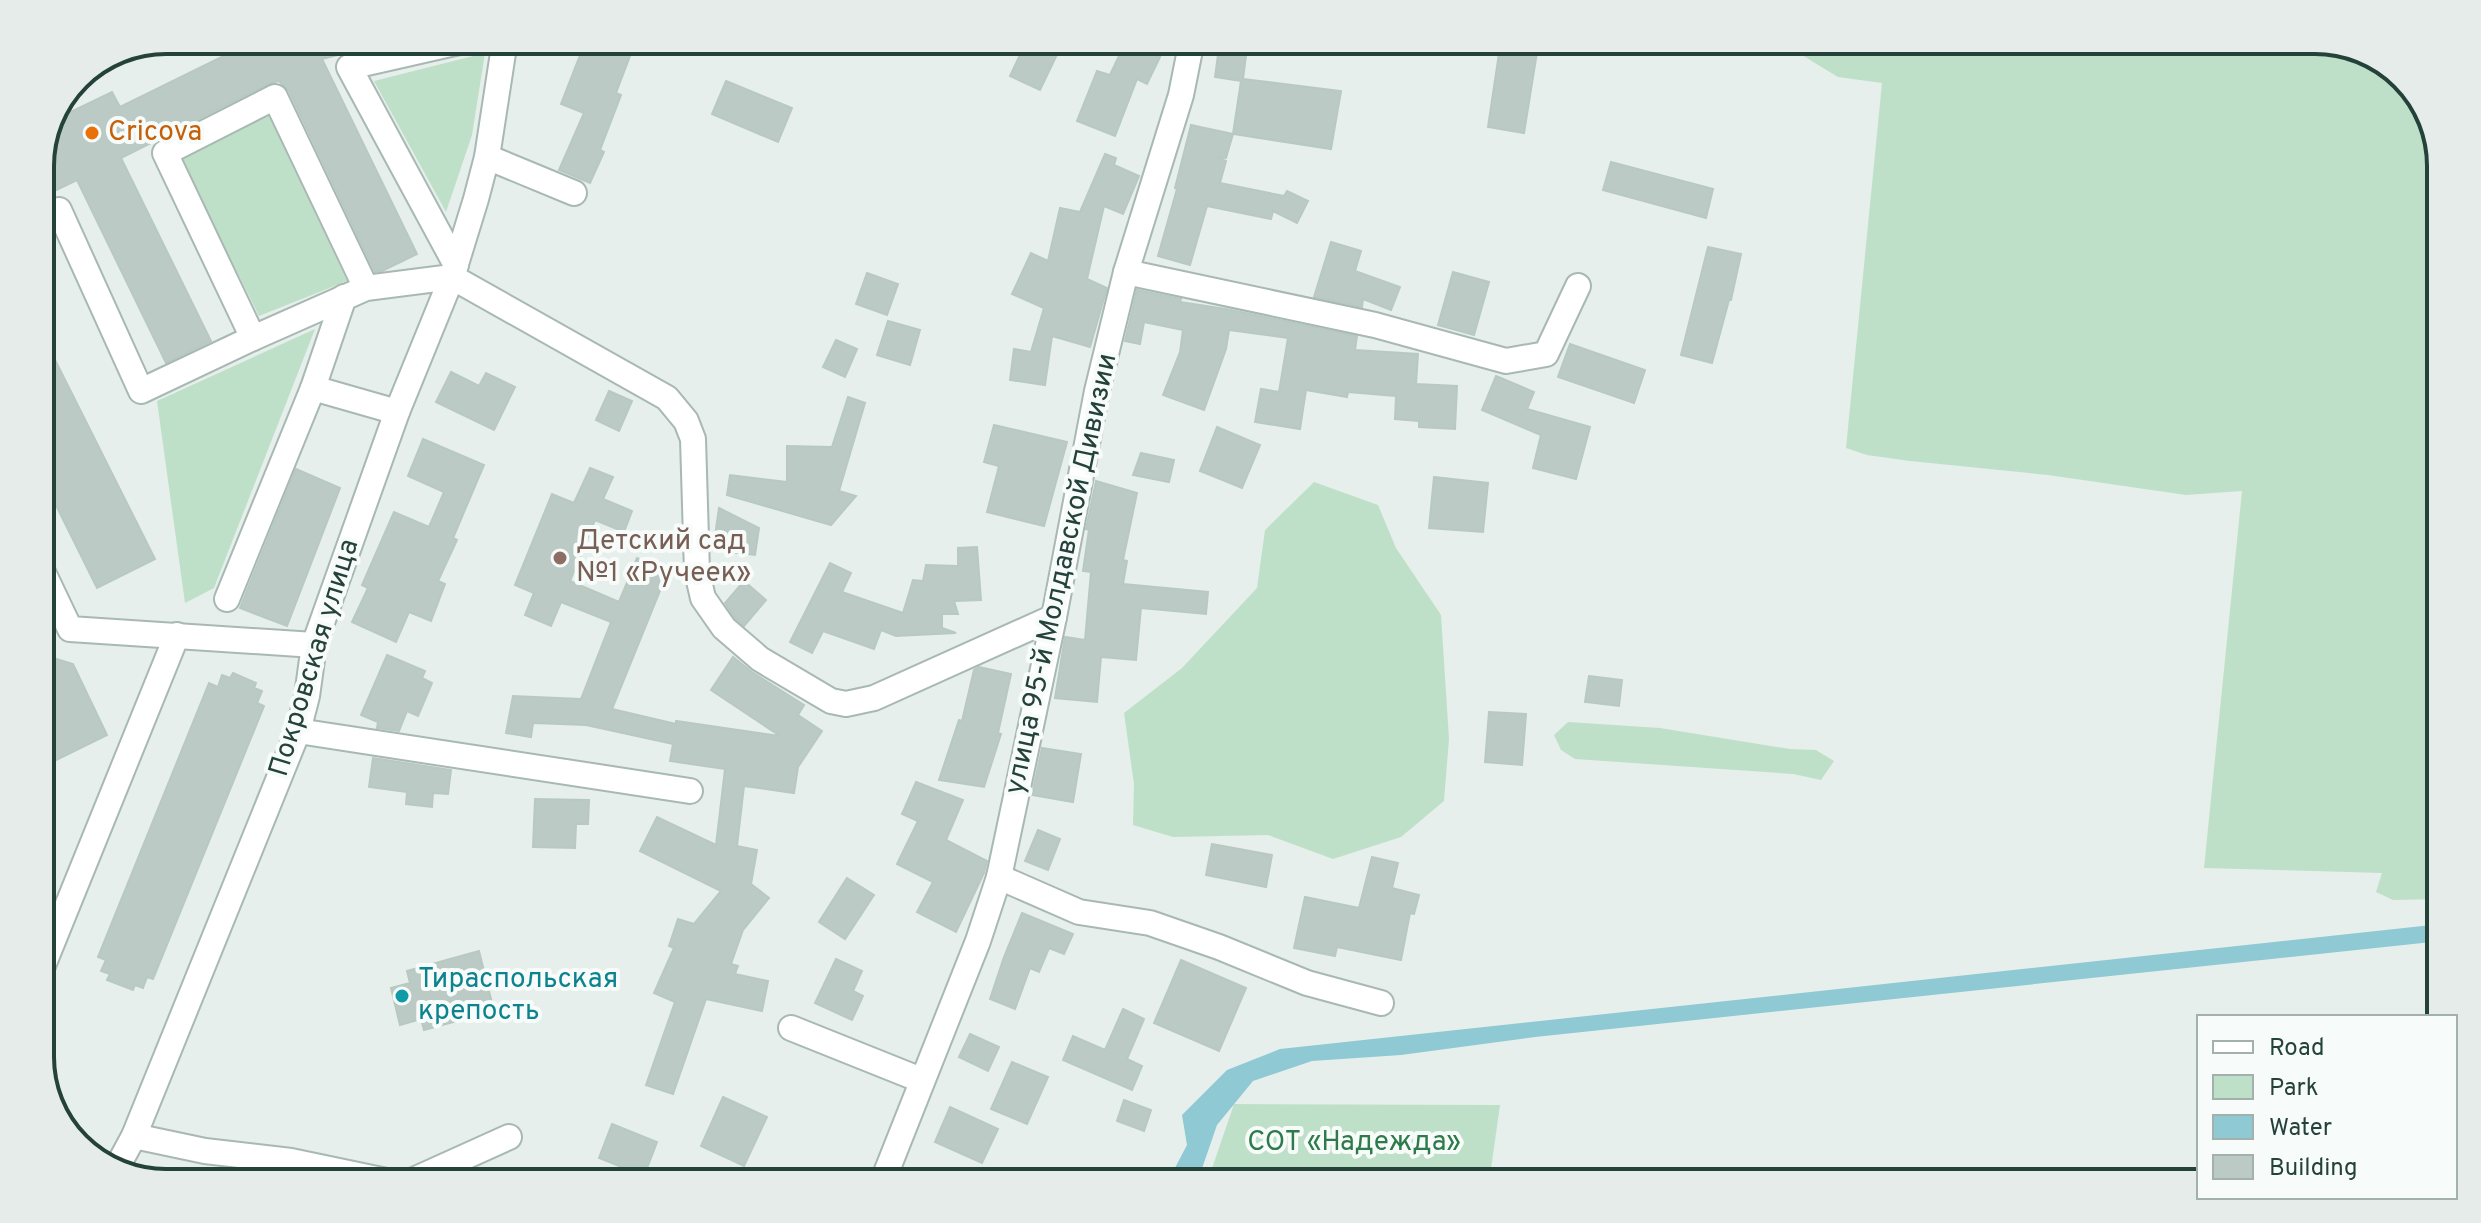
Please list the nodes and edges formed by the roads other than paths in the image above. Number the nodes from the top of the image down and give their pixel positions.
1 (406, 54) edge
2 (503, 54) edge
3 (1189, 54) edge
4 (487, 157) junction
5 (574, 193) dead end
6 (54, 212) edge
7 (454, 271) junction
8 (1126, 272) junction
9 (1578, 286) dead end
10 (355, 293) junction
11 (253, 338) junction
12 (313, 388) junction
13 (397, 412) junction
14 (54, 595) edge
15 (227, 599) dead end
16 (1054, 617) junction
17 (177, 635) junction
18 (314, 645) junction
19 (298, 731) junction
20 (690, 791) dead end
21 (999, 877) junction
22 (54, 938) edge
23 (1381, 1003) dead end
24 (791, 1028) dead end
25 (921, 1080) junction
26 (134, 1136) junction
27 (509, 1137) dead end
28 (121, 1160) edge
29 (329, 1169) edge
30 (438, 1169) edge
31 (887, 1169) edge

1 - 7 street
2 - 4 street, Покровская улица
3 - 8 street, улица 95-й Молдавской Дивизии
4 - 5 street
4 - 7 street, Покровская улица
6 - 11 street
7 - 10 street
7 - 13 street, Покровская улица
7 - 16 street
8 - 9 street
8 - 16 street, улица 95-й Молдавской Дивизии
10 - 11 street
10 - 11 street
10 - 12 street
12 - 13 street
12 - 15 street
13 - 18 street, Покровская улица
14 - 17 street
16 - 21 street, улица 95-й Молдавской Дивизии
17 - 18 street
17 - 22 street
18 - 19 street, Покровская улица
19 - 20 street
19 - 26 street, Покровская улица
21 - 23 street
21 - 25 street, улица 95-й Молдавской Дивизии
24 - 25 street
25 - 31 street, улица 95-й Молдавской Дивизии
26 - 28 street, Покровская улица
26 - 29 street
27 - 30 street

